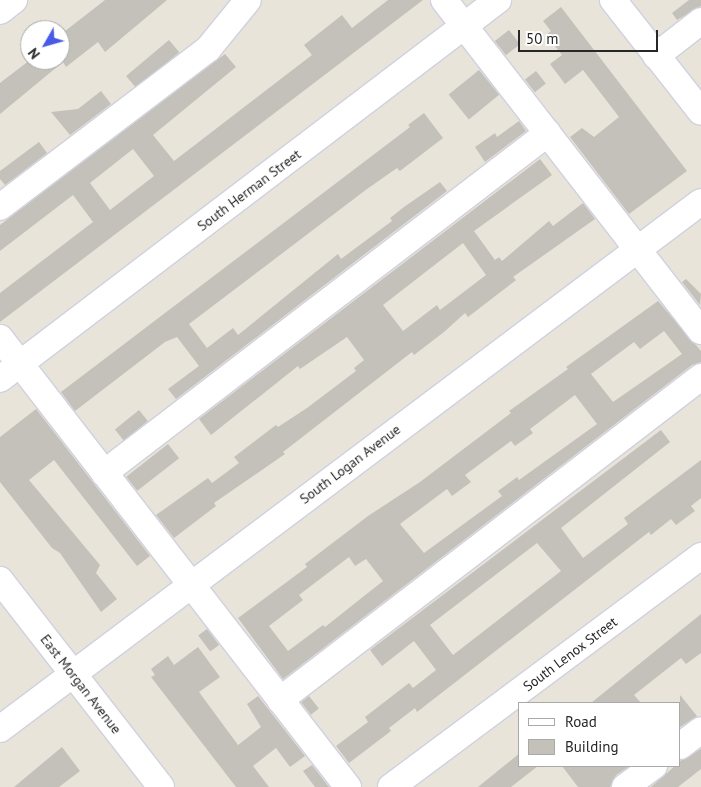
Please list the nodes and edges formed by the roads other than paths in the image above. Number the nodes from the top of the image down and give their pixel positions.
1 (14, 0) edge
2 (248, 0) edge
3 (444, 0) edge
4 (498, 0) edge
5 (613, 0) edge
6 (0, 11) edge
7 (701, 21) edge
8 (464, 26) junction
9 (656, 56) junction
10 (701, 112) edge
11 (548, 134) junction
12 (701, 202) edge
13 (0, 207) edge
14 (638, 249) junction
15 (701, 331) edge
16 (0, 338) edge
17 (20, 364) junction
18 (701, 377) edge
19 (0, 379) edge
20 (104, 473) junction
21 (701, 556) edge
22 (0, 580) edge
23 (190, 584) junction
24 (72, 673) junction
25 (280, 700) junction
26 (0, 729) edge
27 (701, 730) edge
28 (681, 745) edge
29 (653, 767) edge
30 (161, 787) edge
31 (348, 787) edge
32 (391, 787) edge
33 (625, 787) edge

1 - 6 street
2 - 13 street
3 - 8 street
4 - 8 street, South Herman Street
5 - 9 street
7 - 9 street
8 - 11 street
8 - 17 street, South Herman Street
9 - 10 street
11 - 14 street
11 - 20 street
12 - 14 street, South Logan Avenue
14 - 15 street
14 - 23 street, South Logan Avenue
16 - 17 street
17 - 19 street, South Herman Street
17 - 20 street
18 - 25 street
20 - 23 street
21 - 32 street, South Lenox Street
22 - 24 street, East Morgan Avenue
23 - 24 street, South Logan Avenue
23 - 25 street
24 - 26 street, South Logan Avenue
24 - 30 street, East Morgan Avenue
25 - 31 street
27 - 28 street
29 - 33 street

